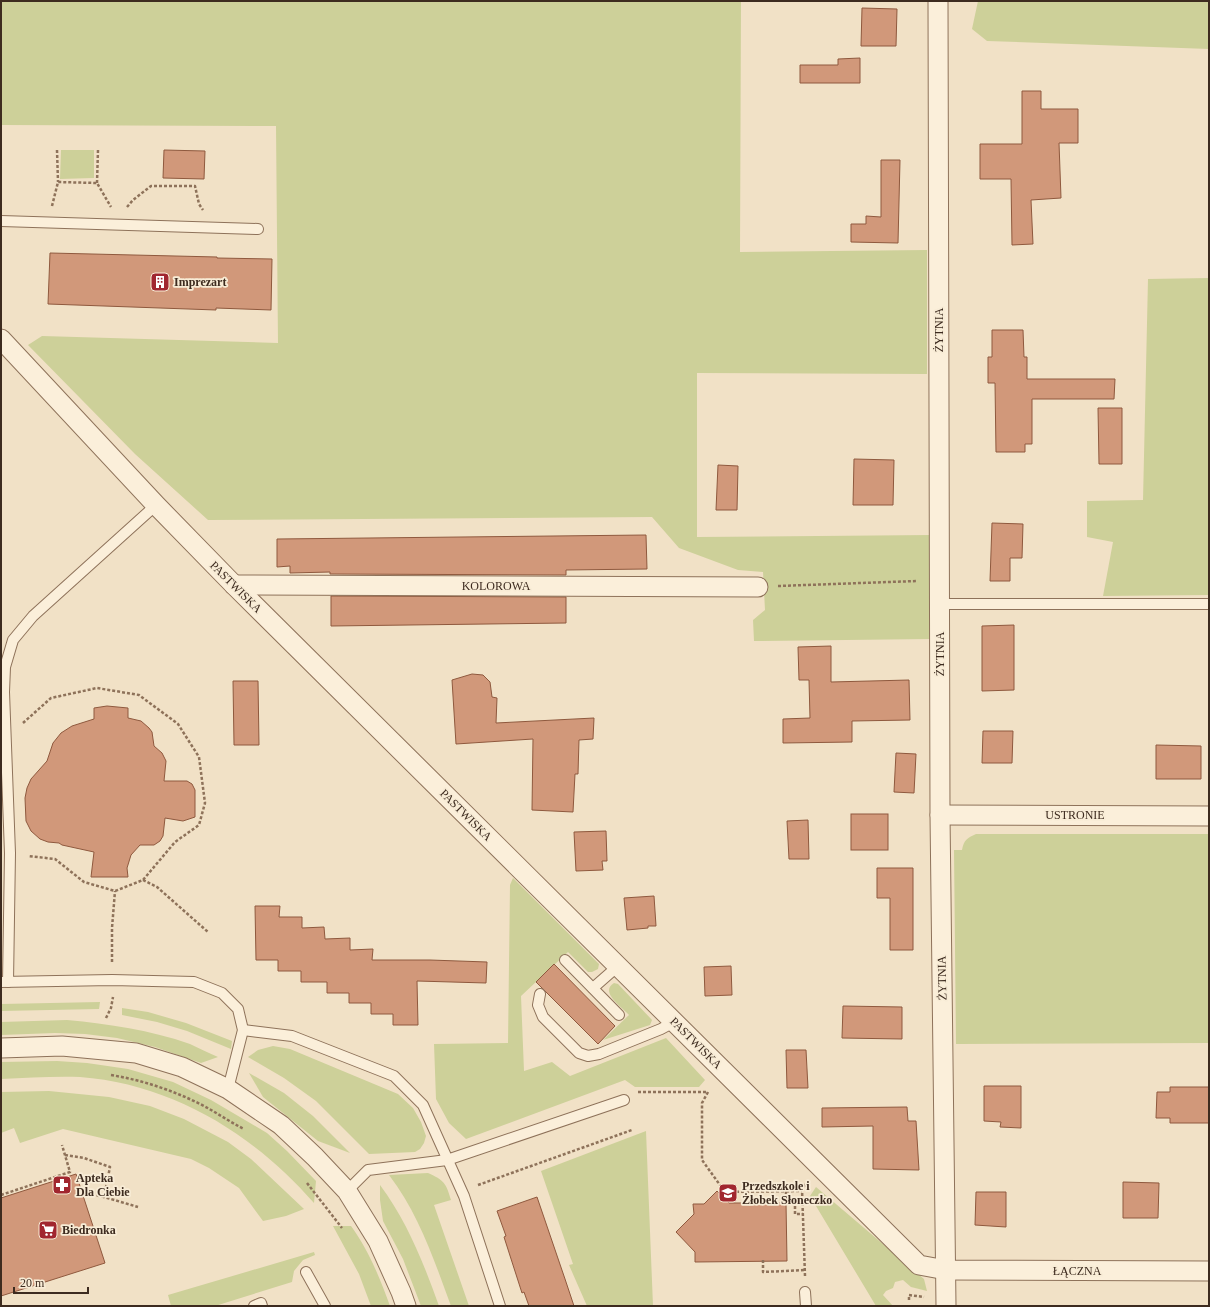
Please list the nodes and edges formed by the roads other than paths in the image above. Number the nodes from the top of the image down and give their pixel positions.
1 (938, 1) edge
2 (1, 221) edge
3 (258, 229) dead end
4 (1, 339) edge
5 (156, 505) junction
6 (234, 585) junction
7 (758, 587) road end
8 (940, 604) junction
9 (1209, 604) edge
10 (940, 815) junction
11 (1209, 816) edge
12 (565, 960) dead end
13 (618, 966) junction
14 (5, 982) edge
15 (593, 988) junction
16 (540, 994) dead end
17 (619, 1015) dead end
18 (674, 1022) junction
19 (244, 1030) junction
20 (1, 1048) edge
21 (228, 1089) junction
22 (624, 1100) road end
23 (447, 1160) junction
24 (347, 1191) junction
25 (946, 1270) junction
26 (1209, 1271) edge
27 (306, 1272) dead end
28 (806, 1292) road end
29 (254, 1306) edge
30 (262, 1306) edge
31 (325, 1306) edge
32 (406, 1306) edge
33 (500, 1306) edge
34 (806, 1306) edge
35 (946, 1306) edge

1 - 8 street, ŻYTNIA
2 - 3 lane
4 - 5 street, PASTWISKA
5 - 6 street, PASTWISKA
5 - 14 lane
6 - 7 street, KOLOROWA
6 - 13 street, PASTWISKA
8 - 9 lane
8 - 10 street, ŻYTNIA
10 - 11 street, USTRONIE
10 - 25 street, ŻYTNIA
12 - 15 lane
13 - 15 lane
13 - 18 street, PASTWISKA
14 - 19 lane
15 - 17 lane
16 - 18 lane
18 - 25 street, PASTWISKA
19 - 21 lane
19 - 23 lane
20 - 21 street
21 - 24 street
22 - 23 lane
23 - 24 lane
23 - 33 lane
24 - 32 street
25 - 26 street, ŁĄCZNA
25 - 35 street, ŻYTNIA
27 - 31 lane
28 - 34 lane
29 - 30 lane

